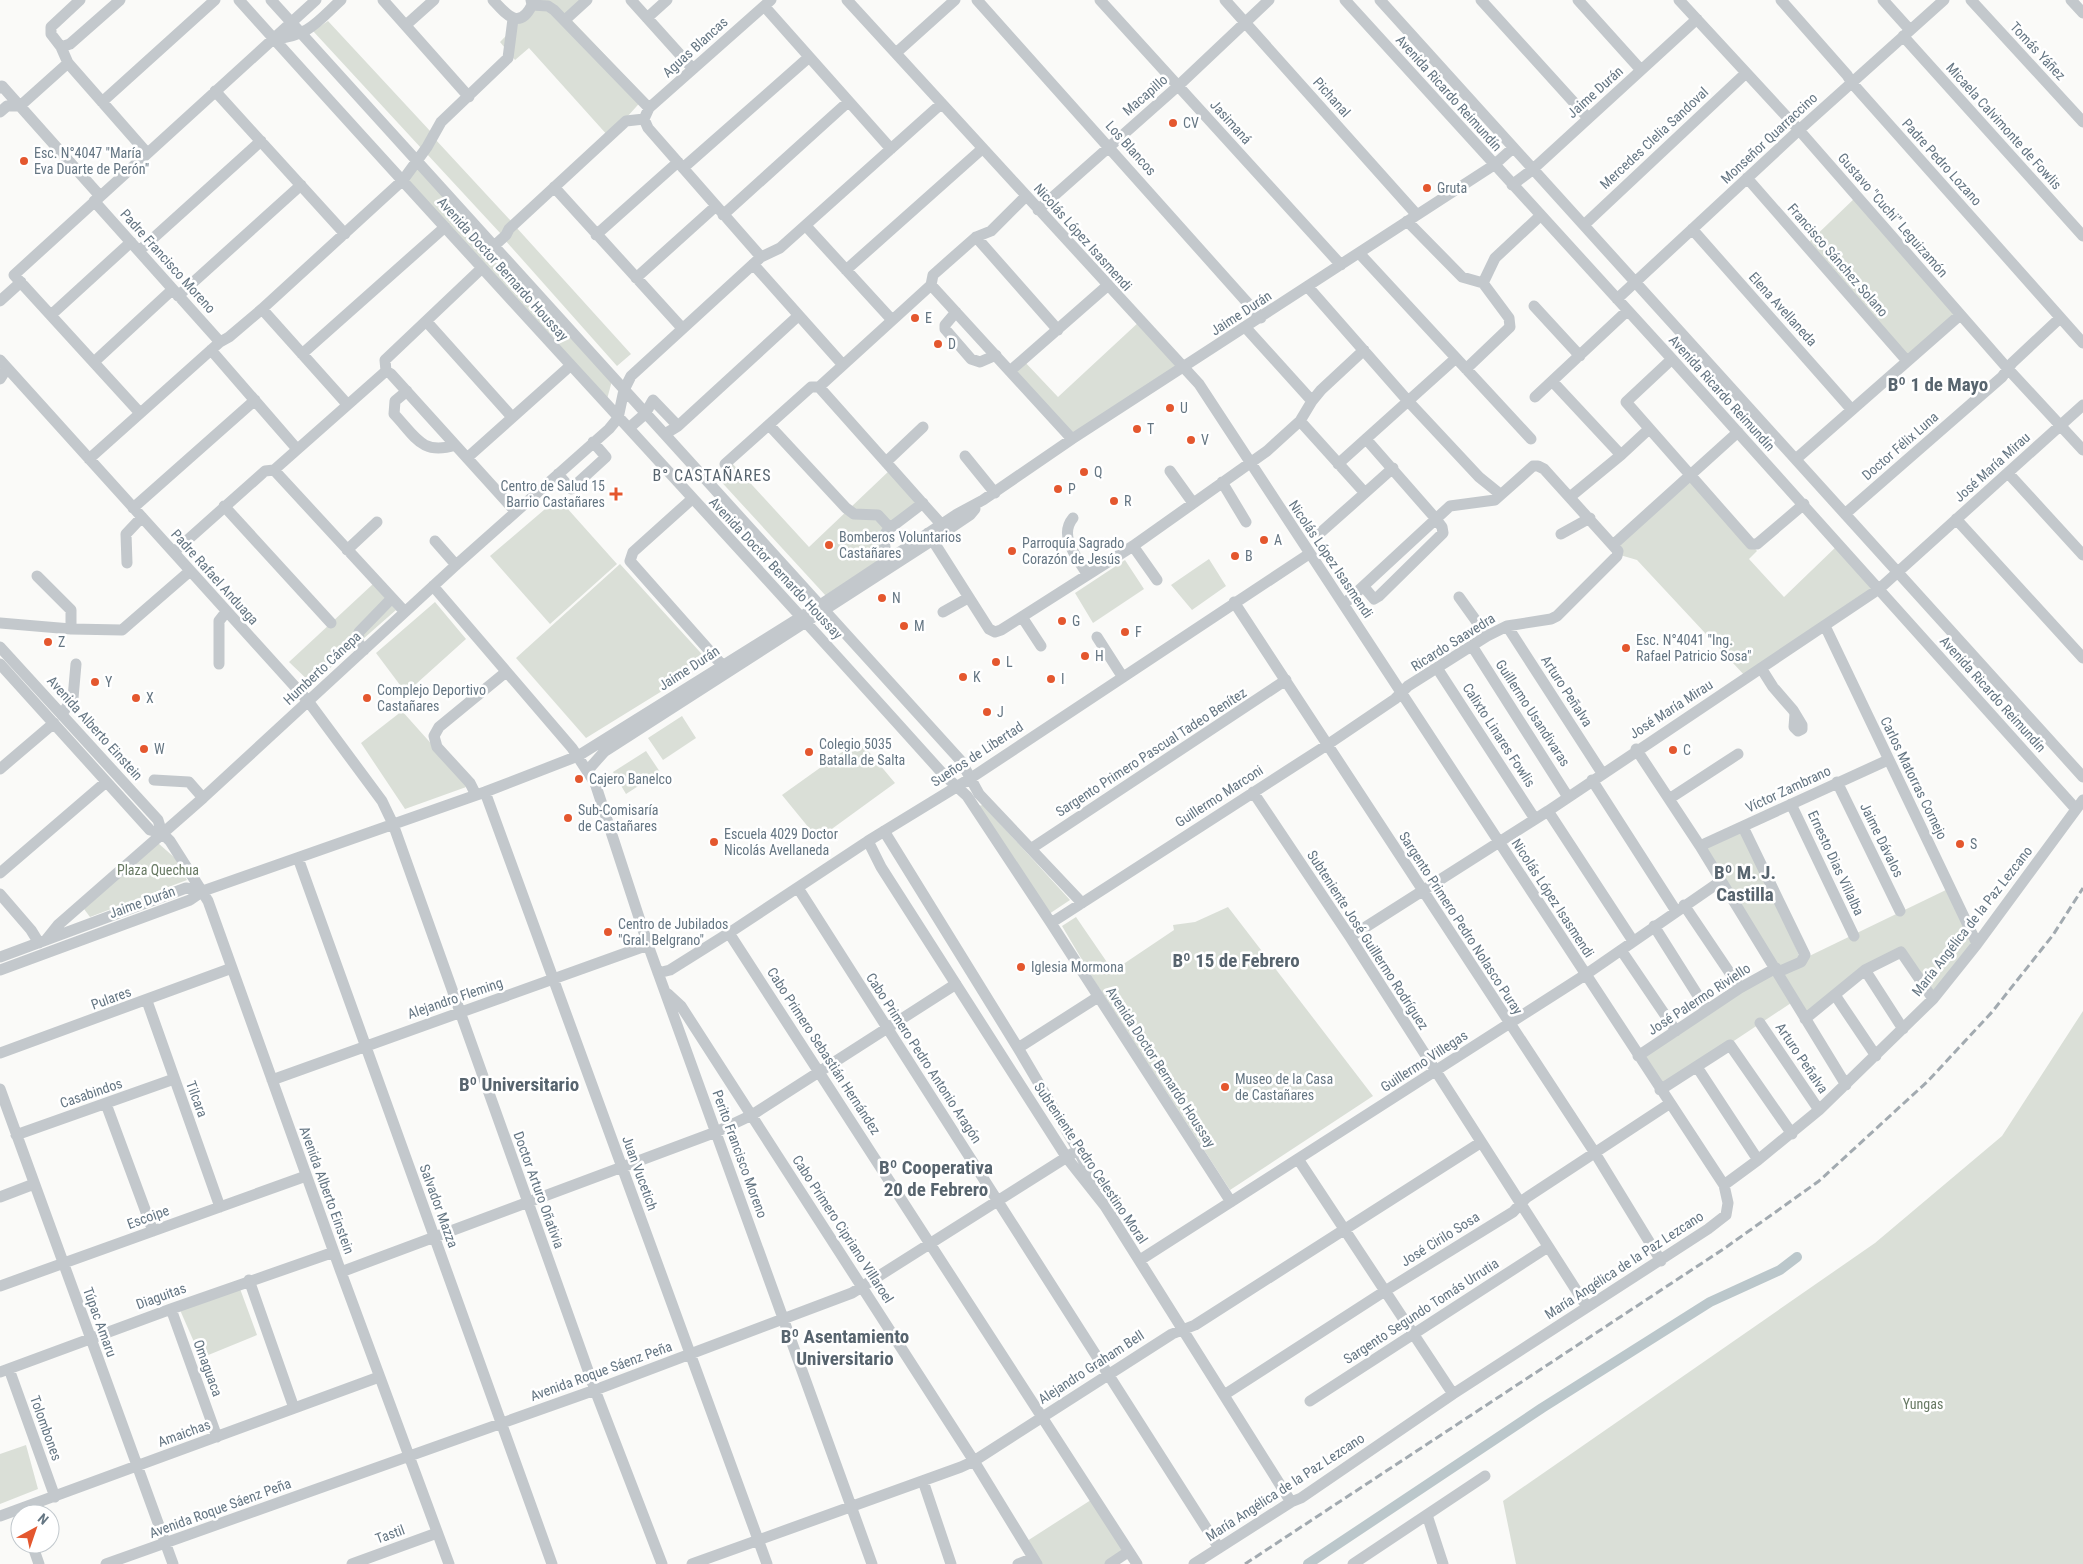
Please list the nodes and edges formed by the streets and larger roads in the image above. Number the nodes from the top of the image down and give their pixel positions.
1 (80, 0) edge
2 (120, 0) edge
3 (215, 0) edge
4 (239, 0) edge
5 (270, 0) edge
6 (316, 0) edge
7 (342, 0) edge
8 (383, 0) edge
9 (434, 0) edge
10 (493, 0) edge
11 (587, 0) edge
12 (631, 0) edge
13 (666, 0) edge
14 (847, 0) edge
15 (954, 0) edge
16 (977, 0) edge
17 (1100, 0) edge
18 (1226, 0) edge
19 (1269, 0) edge
20 (1345, 0) edge
21 (1380, 0) edge
22 (1481, 0) edge
23 (1578, 0) edge
24 (1679, 0) edge
25 (1781, 0) edge
26 (1883, 0) edge
27 (1944, 0) edge
28 (1971, 0) edge
29 (2071, 0) edge
30 (532, 2) edge
31 (767, 3) edge
32 (2083, 13) edge
33 (647, 18) junction
34 (513, 19) junction
35 (1697, 19) junction
36 (565, 20) junction
37 (291, 22) junction
38 (1245, 22) junction
39 (406, 25) junction
40 (1907, 33) junction
41 (302, 34) junction
42 (274, 39) junction
43 (62, 47) junction
44 (896, 53) junction
45 (808, 58) junction
46 (68, 63) junction
47 (693, 69) junction
48 (1641, 70) junction
49 (1746, 73) junction
50 (1852, 83) junction
51 (1178, 86) junction
52 (0, 88) edge
53 (215, 91) junction
54 (469, 97) junction
55 (102, 102) junction
56 (848, 102) junction
57 (941, 104) junction
58 (20, 106) junction
59 (0, 112) edge
60 (646, 114) junction
61 (1588, 118) junction
62 (2083, 122) edge
63 (1799, 130) junction
64 (261, 141) junction
65 (1109, 146) junction
66 (1513, 148) junction
67 (891, 149) junction
68 (982, 149) junction
69 (147, 153) junction
70 (417, 161) junction
71 (680, 165) junction
72 (1494, 165) junction
73 (1532, 170) junction
74 (1747, 178) junction
75 (403, 180) junction
76 (301, 185) junction
77 (1512, 185) junction
78 (554, 187) junction
79 (1026, 196) junction
80 (97, 198) junction
81 (1038, 210) junction
82 (719, 211) junction
83 (1540, 216) junction
84 (1412, 218) junction
85 (1584, 225) junction
86 (806, 226) junction
87 (445, 227) junction
88 (1692, 229) junction
89 (345, 234) junction
90 (596, 235) junction
91 (2083, 236) edge
92 (976, 238) junction
93 (131, 242) junction
94 (494, 246) junction
95 (139, 251) junction
96 (1359, 253) junction
97 (757, 261) junction
98 (1341, 265) junction
99 (482, 268) junction
100 (846, 270) junction
101 (636, 278) junction
102 (21, 282) junction
103 (1635, 282) junction
104 (1483, 283) junction
105 (931, 285) junction
106 (1107, 286) junction
107 (1308, 287) junction
108 (175, 293) junction
109 (1617, 299) junction
110 (0, 301) edge
111 (1534, 306) dead end
112 (262, 309) junction
113 (1627, 311) junction
114 (956, 312) junction
115 (51, 315) junction
116 (1960, 315) junction
117 (798, 316) junction
118 (1261, 318) junction
119 (2060, 318) junction
120 (892, 320) junction
121 (426, 321) junction
122 (682, 328) junction
123 (1246, 328) junction
124 (1058, 330) junction
125 (220, 342) junction
126 (2083, 343) edge
127 (211, 350) junction
128 (1364, 350) junction
129 (302, 354) junction
130 (996, 355) junction
131 (1580, 356) junction
132 (1456, 358) junction
133 (1672, 359) junction
134 (94, 362) junction
135 (1907, 362) junction
136 (3, 364) edge
137 (843, 364) junction
138 (570, 366) junction
139 (1183, 368) junction
140 (1466, 369) junction
141 (2008, 369) junction
142 (386, 371) junction
143 (1010, 371) junction
144 (0, 379) edge
145 (1552, 381) junction
146 (818, 387) junction
147 (624, 390) junction
148 (406, 391) junction
149 (1536, 397) dead end
150 (255, 400) junction
151 (1312, 401) junction
152 (1408, 401) junction
153 (347, 404) junction
154 (2083, 405) edge
155 (1852, 410) junction
156 (140, 412) junction
157 (645, 414) junction
158 (512, 417) junction
159 (618, 418) junction
160 (1300, 421) junction
161 (769, 425) junction
162 (678, 426) junction
163 (2060, 426) junction
164 (923, 427) dead end
165 (629, 428) junction
166 (1649, 429) junction
167 (1738, 432) junction
168 (665, 434) junction
169 (1072, 439) junction
170 (1366, 439) junction
171 (1530, 439) dead end
172 (593, 442) junction
173 (455, 445) junction
174 (297, 449) junction
175 (2083, 450) edge
176 (1621, 455) junction
177 (965, 456) dead end
178 (467, 458) junction
179 (89, 459) junction
180 (1796, 459) junction
181 (886, 462) junction
182 (1249, 463) junction
183 (725, 464) dead end
184 (1338, 464) junction
185 (1392, 468) junction
186 (274, 470) junction
187 (1170, 471) dead end
188 (2008, 473) junction
189 (558, 474) junction
190 (1692, 476) junction
191 (1222, 482) junction
192 (995, 492) junction
193 (1365, 493) junction
194 (1500, 494) junction
195 (1570, 497) junction
196 (692, 499) junction
197 (983, 500) junction
198 (922, 503) junction
199 (1193, 503) junction
200 (1804, 504) junction
201 (224, 506) junction
202 (134, 508) junction
203 (515, 511) junction
204 (1846, 514) junction
205 (142, 517) junction
206 (1073, 518) dead end
207 (1590, 518) junction
208 (1436, 519) junction
209 (1956, 519) junction
210 (377, 522) dead end
211 (1246, 522) dead end
212 (941, 524) junction
213 (890, 528) junction
214 (1320, 533) dead end
215 (1561, 534) dead end
216 (930, 536) junction
217 (435, 541) dead end
218 (1133, 546) junction
219 (347, 550) junction
220 (1616, 550) junction
221 (174, 552) junction
222 (1309, 554) junction
223 (2083, 555) edge
224 (887, 559) junction
225 (127, 563) dead end
226 (456, 565) junction
227 (190, 571) junction
228 (1898, 573) junction
229 (1087, 574) junction
230 (37, 576) dead end
231 (1157, 580) dead end
232 (433, 586) junction
233 (1364, 588) junction
234 (1879, 589) junction
235 (1459, 597) dead end
236 (968, 598) junction
237 (391, 599) junction
238 (1234, 602) junction
239 (1344, 604) junction
240 (822, 608) junction
241 (226, 612) junction
242 (405, 612) junction
243 (943, 612) dead end
244 (1022, 617) junction
245 (804, 619) junction
246 (0, 623) edge
247 (331, 623) dead end
248 (1508, 626) junction
249 (1825, 626) junction
250 (71, 629) junction
251 (1486, 636) junction
252 (1097, 637) dead end
253 (1041, 646) dead end
254 (1472, 646) junction
255 (0, 647) edge
256 (364, 650) junction
257 (2083, 658) edge
258 (0, 664) edge
259 (76, 664) dead end
260 (219, 664) dead end
261 (722, 665) junction
262 (1437, 668) junction
263 (1761, 668) junction
264 (506, 672) junction
265 (1122, 676) junction
266 (1286, 680) junction
267 (1402, 694) junction
268 (308, 701) junction
269 (1795, 714) dead end
270 (58, 719) junction
271 (1327, 744) junction
272 (1636, 750) junction
273 (1738, 754) dead end
274 (578, 756) junction
275 (1888, 760) junction
276 (0, 769) edge
277 (588, 770) junction
278 (1602, 773) junction
279 (2083, 777) edge
280 (971, 778) junction
281 (154, 780) dead end
282 (1592, 780) junction
283 (106, 782) junction
284 (1837, 782) junction
285 (956, 786) junction
286 (1253, 792) junction
287 (481, 794) junction
288 (1568, 796) junction
289 (203, 798) junction
290 (1669, 799) junction
291 (1791, 804) junction
292 (2079, 804) edge
293 (1548, 811) junction
294 (1535, 819) junction
295 (393, 824) junction
296 (1743, 827) junction
297 (884, 831) junction
298 (162, 834) junction
299 (868, 841) junction
300 (1499, 842) junction
301 (1700, 846) junction
302 (1032, 848) junction
303 (298, 858) junction
304 (0, 873) edge
305 (1721, 881) junction
306 (798, 888) junction
307 (1422, 890) junction
308 (203, 891) junction
309 (0, 894) edge
310 (1082, 902) junction
311 (1680, 908) junction
312 (1900, 911) dead end
313 (1051, 923) junction
314 (1654, 926) junction
315 (944, 929) junction
316 (730, 933) junction
317 (1854, 936) dead end
318 (1350, 938) junction
319 (1633, 941) junction
320 (42, 942) junction
321 (1977, 944) junction
322 (648, 945) junction
323 (932, 946) junction
324 (1621, 950) junction
325 (0, 956) edge
326 (232, 968) junction
327 (0, 970) edge
328 (1777, 970) junction
329 (1865, 970) junction
330 (658, 973) junction
331 (1585, 975) junction
332 (554, 980) junction
333 (956, 984) junction
334 (1740, 988) junction
335 (665, 991) junction
336 (1835, 995) junction
337 (1098, 997) junction
338 (147, 1000) junction
339 (1933, 1000) junction
340 (1707, 1010) junction
341 (460, 1013) junction
342 (1805, 1019) junction
343 (1510, 1023) junction
344 (1760, 1023) dead end
345 (982, 1026) junction
346 (886, 1028) junction
347 (1903, 1029) junction
348 (1676, 1031) junction
349 (1010, 1035) junction
350 (366, 1046) junction
351 (1018, 1048) junction
352 (0, 1054) edge
353 (1638, 1056) junction
354 (1876, 1056) junction
355 (1697, 1067) junction
356 (1436, 1071) junction
357 (819, 1072) junction
358 (174, 1079) junction
359 (272, 1080) junction
360 (1846, 1084) junction
361 (0, 1089) edge
362 (1660, 1090) junction
363 (106, 1104) junction
364 (1669, 1104) junction
365 (1819, 1110) junction
366 (752, 1115) junction
367 (716, 1132) junction
368 (1792, 1134) junction
369 (16, 1135) junction
370 (1480, 1143) junction
371 (1078, 1150) junction
372 (1595, 1153) junction
373 (1067, 1158) junction
374 (1298, 1159) junction
375 (1758, 1160) junction
376 (622, 1167) junction
377 (306, 1176) junction
378 (34, 1184) junction
379 (1724, 1185) junction
380 (0, 1197) edge
381 (998, 1201) junction
382 (528, 1202) junction
383 (1231, 1202) junction
384 (1519, 1204) junction
385 (1105, 1206) junction
386 (220, 1207) junction
387 (1344, 1228) junction
388 (153, 1232) junction
389 (434, 1236) junction
390 (929, 1244) junction
391 (1548, 1247) junction
392 (334, 1252) junction
393 (1140, 1260) junction
394 (1661, 1261) junction
395 (62, 1263) junction
396 (341, 1272) junction
397 (249, 1280) junction
398 (0, 1286) edge
399 (862, 1288) junction
400 (1385, 1291) junction
401 (1587, 1307) junction
402 (171, 1309) junction
403 (783, 1320) junction
404 (1183, 1330) junction
405 (1413, 1333) junction
406 (90, 1338) junction
407 (690, 1354) junction
408 (4, 1370) edge
409 (1109, 1374) junction
410 (379, 1377) junction
411 (595, 1390) junction
412 (1453, 1394) junction
413 (1224, 1395) junction
414 (1310, 1400) dead end
415 (294, 1408) junction
416 (1041, 1417) junction
417 (501, 1423) junction
418 (217, 1437) junction
419 (409, 1457) junction
420 (974, 1461) junction
421 (136, 1466) junction
422 (1485, 1476) dead end
423 (923, 1481) junction
424 (55, 1497) junction
425 (1291, 1502) junction
426 (39, 1504) edge
427 (851, 1507) junction
428 (1427, 1515) junction
429 (438, 1533) junction
430 (758, 1540) junction
431 (165, 1543) junction
432 (1220, 1548) junction
433 (1128, 1552) junction
434 (1035, 1561) edge
435 (106, 1564) edge
436 (173, 1564) edge
437 (352, 1564) edge
438 (449, 1564) edge
439 (552, 1564) edge
440 (662, 1564) edge
441 (692, 1564) edge
442 (767, 1564) edge
443 (872, 1564) edge
444 (951, 1564) edge
445 (1018, 1564) edge
446 (1110, 1564) edge
447 (1137, 1564) edge
448 (1194, 1564) edge
449 (1353, 1564) edge
450 (1443, 1564) edge

1 - 43 street
2 - 43 street
3 - 55 street
4 - 42 street, Avenida Doctor Bernardo Houssay
5 - 37 street, Avenida Doctor Bernardo Houssay
6 - 37 street
7 - 41 street
8 - 39 street
9 - 39 street
10 - 34 street
11 - 36 street
12 - 33 street
13 - 33 street
14 - 44 street, Nicolás López Isasmendi
15 - 44 street
16 - 65 street, Los Blancos
17 - 51 street, Jasimaná
18 - 38 street, Pichanal
19 - 38 street, Macapillo
20 - 72 street, Avenida Ricardo Reimundín
21 - 66 street, Avenida Ricardo Reimundín
22 - 61 street
23 - 48 street
24 - 35 street, Gustavo "Cuchi" Leguizamón
25 - 50 street, Padre Pedro Lozano
26 - 40 street, Micaela Calvimonte de Fowlis
27 - 40 street, Monseñor Quarraccino
28 - 62 street, Tomás Yáñez
29 - 32 street
30 - 34 street
30 - 36 street
31 - 45 street
31 - 47 street, Aguas Blancas
33 - 47 street
34 - 54 street
35 - 48 street, Jaime Durán
35 - 49 street, Gustavo "Cuchi" Leguizamón
36 - 60 street
37 - 41 street, Avenida Doctor Bernardo Houssay
37 - 42 street
38 - 51 street, Macapillo
38 - 84 street, Pichanal
39 - 54 street
40 - 50 street, Monseñor Quarraccino
40 - 91 street, Micaela Calvimonte de Fowlis
41 - 42 street
41 - 70 street, Avenida Doctor Bernardo Houssay
42 - 53 street
42 - 75 street, Avenida Doctor Bernardo Houssay
43 - 46 street
44 - 57 street, Nicolás López Isasmendi
45 - 56 street
45 - 71 street
46 - 55 street
46 - 58 street
47 - 60 street, Aguas Blancas
48 - 61 street, Jaime Durán
49 - 63 street, Gustavo "Cuchi" Leguizamón
49 - 85 street, Mercedes Clelia Sandoval
50 - 63 street, Monseñor Quarraccino
50 - 119 street, Padre Pedro Lozano
51 - 65 street, Macapillo
51 - 98 street, Jasimaná
52 - 58 street, Padre Francisco Moreno
53 - 64 street
53 - 69 street
54 - 70 street
55 - 69 street
56 - 67 street
56 - 82 street
57 - 67 street
57 - 68 street, Nicolás López Isasmendi
58 - 59 street
58 - 80 street, Padre Francisco Moreno
60 - 71 street
60 - 78 street
61 - 73 street, Jaime Durán
63 - 74 street, Monseñor Quarraccino
63 - 116 street, Gustavo "Cuchi" Leguizamón
64 - 76 street
64 - 95 street
65 - 81 street, Macapillo
65 - 118 street, Los Blancos
66 - 72 street, Jaime Durán
66 - 73 street, Avenida Ricardo Reimundín
67 - 86 street
68 - 79 street, Nicolás López Isasmendi
68 - 100 street
69 - 80 street
70 - 75 street
70 - 94 street, Avenida Doctor Bernardo Houssay
71 - 82 street
71 - 90 street
72 - 77 street, Avenida Ricardo Reimundín
72 - 84 street, Jaime Durán
73 - 77 street, Jaime Durán
73 - 85 street, Avenida Ricardo Reimundín
74 - 88 street, Monseñor Quarraccino
74 - 135 street, Francisco Sánchez Solano
75 - 87 street, Avenida Doctor Bernardo Houssay
75 - 89 street
76 - 89 street
76 - 108 street
77 - 83 street, Avenida Ricardo Reimundín
78 - 90 street
78 - 94 street
79 - 81 street, Nicolás López Isasmendi
79 - 92 street
80 - 93 street, Padre Francisco Moreno
80 - 102 street
81 - 106 street, Nicolás López Isasmendi
82 - 97 street
82 - 101 street
83 - 104 street
83 - 109 street, Avenida Ricardo Reimundín
84 - 96 street, Jaime Durán
84 - 104 street, Pichanal
85 - 103 street, Avenida Ricardo Reimundín
86 - 97 street
86 - 100 street
87 - 99 street, Avenida Doctor Bernardo Houssay
87 - 129 street
88 - 103 street, Monseñor Quarraccino
88 - 155 street, Elena Avellaneda
89 - 112 street
90 - 101 street
92 - 105 street
92 - 124 street
93 - 95 street, Padre Francisco Moreno
93 - 115 street
94 - 147 street, Avenida Doctor Bernardo Houssay
95 - 108 street, Padre Francisco Moreno
96 - 98 street, Jaime Durán
96 - 132 street
97 - 117 street
97 - 122 street
98 - 107 street, Jaime Durán
99 - 121 street
99 - 138 street, Avenida Doctor Bernardo Houssay
100 - 120 street
101 - 122 street
102 - 110 street
102 - 115 street
103 - 109 street, Monseñor Quarraccino
103 - 180 street, Avenida Ricardo Reimundín
104 - 140 street
105 - 114 street
105 - 120 street
106 - 124 street
106 - 139 street, Nicolás López Isasmendi
107 - 118 street, Jaime Durán
107 - 128 street
108 - 125 street, Padre Francisco Moreno
108 - 134 street
109 - 113 street, Avenida Ricardo Reimundín
111 - 131 street
112 - 125 street
112 - 129 street
113 - 131 street
113 - 133 street, Avenida Ricardo Reimundín
114 - 130 street
114 - 130 street
115 - 134 street
116 - 135 street
116 - 141 street, Gustavo "Cuchi" Leguizamón
117 - 137 street
117 - 162 street
118 - 123 street, Jaime Durán
119 - 126 street, Padre Pedro Lozano
119 - 141 street, Doctor Félix Luna
120 - 137 street
121 - 142 street
121 - 158 street
122 - 147 street
123 - 139 street, Jaime Durán
123 - 151 street
124 - 143 street
125 - 127 street
127 - 150 street
127 - 156 street
128 - 151 street
128 - 152 street
129 - 153 street
130 - 143 street
131 - 145 street
132 - 140 street
132 - 152 street
133 - 166 street
133 - 167 street, Avenida Ricardo Reimundín
134 - 156 street
135 - 155 street
136 - 144 street
136 - 179 street, Padre Rafael Anduaga
137 - 146 street
138 - 158 street
138 - 159 street, Avenida Doctor Bernardo Houssay
139 - 169 street, Jaime Durán
139 - 182 street, Nicolás López Isasmendi
140 - 171 street
141 - 163 street, Gustavo "Cuchi" Leguizamón
141 - 204 street, Doctor Félix Luna
142 - 148 street
142 - 153 street
143 - 169 street
145 - 149 street
145 - 176 street
146 - 161 street
146 - 181 street
147 - 157 street, Avenida Doctor Bernardo Houssay
147 - 159 street
148 - 173 street
148 - 173 street
150 - 174 street
150 - 202 street
151 - 160 street
152 - 170 street
152 - 194 street
153 - 174 street
154 - 163 street, José María Mirau
155 - 180 street
156 - 179 street
157 - 162 street
157 - 165 street
157 - 168 street, Avenida Doctor Bernardo Houssay
158 - 178 street
159 - 165 street, Avenida Doctor Bernardo Houssay
159 - 172 street, Humberto Cánepa
160 - 182 street
160 - 184 street
161 - 183 street
161 - 213 street
162 - 168 street
163 - 175 street, Gustavo "Cuchi" Leguizamón
163 - 188 street, José María Mirau
164 - 181 street
165 - 196 street, Avenida Doctor Bernardo Houssay
166 - 176 street
166 - 190 street
167 - 190 street, Ricardo Saavedra
167 - 200 street, Avenida Ricardo Reimundín
168 - 240 street, Avenida Doctor Bernardo Houssay
169 - 192 street, Jaime Durán
170 - 184 street
170 - 185 street
172 - 189 street, Humberto Cánepa
172 - 189 street
173 - 178 street
174 - 186 street
176 - 195 street
177 - 192 street
178 - 203 street
179 - 202 street, Padre Rafael Anduaga
180 - 204 street, Avenida Ricardo Reimundín
181 - 198 street
182 - 191 street
182 - 222 street, Nicolás López Isasmendi
184 - 193 street
185 - 193 street
185 - 208 street
186 - 201 street
186 - 219 street
187 - 199 street
188 - 209 street, José María Mirau
188 - 223 street
189 - 203 street, Humberto Cánepa
190 - 200 street
190 - 220 street, Ricardo Saavedra
191 - 199 street
191 - 211 street
192 - 197 street, Jaime Durán
193 - 214 street
194 - 195 street
194 - 208 street
195 - 207 street
196 - 245 street, Avenida Doctor Bernardo Houssay
196 - 261 street
197 - 212 street, Jaime Durán
197 - 216 street, Jaime Durán
198 - 212 street
198 - 213 street
199 - 218 street
200 - 234 street, Avenida Ricardo Reimundín
201 - 221 street
201 - 247 street
202 - 205 street, Padre Rafael Anduaga
203 - 226 street, Humberto Cánepa
204 - 228 street, Avenida Ricardo Reimundín
205 - 221 street, Padre Rafael Anduaga
205 - 225 street
206 - 229 street
207 - 215 street
207 - 220 street
208 - 233 street
208 - 233 street
209 - 228 street, José María Mirau
209 - 257 street
210 - 219 street
212 - 216 street, Jaime Durán
213 - 224 street
216 - 224 street, Jaime Durán
216 - 236 street
216 - 240 street, Jaime Durán
217 - 226 street
218 - 229 street
218 - 231 street
219 - 237 street
220 - 248 street, Ricardo Saavedra
221 - 227 street, Padre Rafael Anduaga
222 - 238 street, Sueños de Libertad
222 - 239 street, Nicolás López Isasmendi
224 - 240 street, Jaime Durán
226 - 232 street, Humberto Cánepa
227 - 241 street, Padre Rafael Anduaga
227 - 250 street
228 - 234 street, José María Mirau
228 - 279 street, Avenida Ricardo Reimundín
229 - 244 street
230 - 250 street
232 - 242 street, Humberto Cánepa
232 - 264 street, Perito Francisco Moreno
233 - 239 street
234 - 249 street, José María Mirau
234 - 292 street, Avenida Ricardo Reimundín
235 - 251 street
236 - 243 street
236 - 244 street
237 - 242 street
237 - 256 street
238 - 265 street, Sueños de Libertad
238 - 266 street, Sargento Primero Pedro Nolasco Puray
239 - 267 street, Nicolás López Isasmendi
240 - 245 street, Jaime Durán
240 - 280 street, Avenida Doctor Bernardo Houssay
241 - 260 street
241 - 268 street, Padre Rafael Anduaga
242 - 256 street, Humberto Cánepa
244 - 253 street
245 - 261 street, Jaime Durán
245 - 277 street, Jaime Durán
245 - 285 street, Avenida Doctor Bernardo Houssay
246 - 250 street
248 - 251 street, Ricardo Saavedra
248 - 278 street, Arturo Peñalva
249 - 263 street, José María Mirau
249 - 275 street, Carlos Matorras Cornejo
251 - 254 street, Ricardo Saavedra
252 - 265 street
254 - 262 street, Ricardo Saavedra
254 - 288 street, Guillermo Usandivaras
255 - 270 street, Avenida Alberto Einstein
256 - 268 street, Humberto Cánepa
258 - 270 street, Avenida Alberto Einstein
259 - 270 street
261 - 274 street, Jaime Durán
262 - 267 street, Ricardo Saavedra
262 - 294 street, Calixto Linares Fowlis
263 - 269 street
263 - 272 street, José María Mirau
264 - 274 street, Perito Francisco Moreno
264 - 287 street, Juan Vucetich
265 - 280 street, Sueños de Libertad
266 - 271 street, Sargento Primero Pedro Nolasco Puray
266 - 302 street, Sargento Primero Pascual Tadeo Benítez
267 - 271 street, Guillermo Marconi
267 - 300 street, Nicolás López Isasmendi
268 - 289 street, Humberto Cánepa
268 - 295 street, Padre Rafael Anduaga
270 - 276 street
270 - 283 street, Avenida Alberto Einstein
270 - 298 street, Avenida Alberto Einstein
271 - 286 street, Guillermo Marconi
271 - 307 street, Sargento Primero Pedro Nolasco Puray
272 - 278 street, José María Mirau
272 - 290 street
273 - 290 street
274 - 277 street, Perito Francisco Moreno
274 - 287 street, Jaime Durán
275 - 284 street, Víctor Zambrano
275 - 321 street, Carlos Matorras Cornejo
277 - 322 street, Perito Francisco Moreno
278 - 282 street, José María Mirau
280 - 285 street, Sueños de Libertad
280 - 302 street, Avenida Doctor Bernardo Houssay
281 - 289 street
282 - 288 street, José María Mirau
282 - 311 street
283 - 298 street, Avenida Alberto Einstein
283 - 304 street
284 - 291 street, Víctor Zambrano
284 - 312 street, Jaime Dávalos
285 - 297 street, Sueños de Libertad
285 - 313 street, Avenida Doctor Bernardo Houssay
286 - 310 street, Guillermo Marconi
286 - 318 street, Subteniente José Guillermo Rodríguez
287 - 295 street, Jaime Durán
287 - 332 street, Juan Vucetich
288 - 293 street, José María Mirau
289 - 298 street, Humberto Cánepa
290 - 301 street
291 - 296 street, Víctor Zambrano
291 - 317 street, Ernesto Dias Villalba
292 - 321 street, María Angélica de la Paz Lezcano
293 - 294 street, José María Mirau
293 - 319 street
294 - 300 street, José María Mirau
295 - 303 street, Jaime Durán
295 - 341 street, Doctor Arturo Oñativia
296 - 301 street, Víctor Zambrano
296 - 328 street, José Palermo Riviello
297 - 299 street, Sueños de Libertad
297 - 315 street
298 - 308 street, Avenida Alberto Einstein
298 - 320 street, Humberto Cánepa
299 - 306 street, Sueños de Libertad
299 - 323 street, Subteniente Pedro Celestino Moral
300 - 307 street, José María Mirau
300 - 331 street, Nicolás López Isasmendi
301 - 305 street
302 - 310 street, Avenida Doctor Bernardo Houssay
303 - 308 street, Jaime Durán
303 - 350 street, Salvador Mazza
305 - 311 street, Guillermo Villegas
305 - 328 street
306 - 316 street, Sueños de Libertad
306 - 346 street, Cabo Primero Pedro Antonio Aragón
307 - 318 street, José María Mirau
307 - 343 street, Sargento Primero Pedro Nolasco Puray
308 - 320 street, Jaime Durán
308 - 326 street, Avenida Alberto Einstein
308 - 327 street, Jaime Durán
309 - 320 street
310 - 313 street, Guillermo Marconi
311 - 314 street, Guillermo Villegas
311 - 334 street
313 - 337 street, Avenida Doctor Bernardo Houssay
314 - 319 street, Guillermo Villegas
314 - 340 street
315 - 323 street
315 - 349 street
316 - 330 street, Sueños de Libertad
316 - 357 street, Cabo Primero Sebastián Hernández
318 - 356 street, Subteniente José Guillermo Rodríguez
319 - 324 street, Guillermo Villegas
320 - 325 street, Jaime Durán
321 - 339 street, María Angélica de la Paz Lezcano
322 - 330 street, Perito Francisco Moreno
322 - 332 street, Alejandro Fleming
323 - 333 street, Subteniente Pedro Celestino Moral
324 - 331 street, Guillermo Villegas
324 - 348 street
326 - 338 street, Pulares
326 - 359 street, Avenida Alberto Einstein
328 - 334 street, José Palermo Riviello
328 - 342 street
329 - 336 street
329 - 339 street
329 - 347 street
330 - 335 street, Perito Francisco Moreno
331 - 343 street, Guillermo Villegas
331 - 353 street, Nicolás López Isasmendi
332 - 341 street, Alejandro Fleming
332 - 376 street, Juan Vucetich
333 - 345 street, Subteniente Pedro Celestino Moral
333 - 346 street
334 - 340 street, José Palermo Riviello
335 - 366 street, Cabo Primero Cipriano Villaroel
335 - 367 street, Perito Francisco Moreno
336 - 342 street
336 - 354 street
337 - 351 street
337 - 383 street, Avenida Doctor Bernardo Houssay
338 - 352 street, Pulares
338 - 358 street, Tilcara
339 - 347 street, María Angélica de la Paz Lezcano
340 - 348 street, José Palermo Riviello
341 - 350 street, Alejandro Fleming
341 - 382 street, Doctor Arturo Oñativia
342 - 360 street
343 - 356 street, Guillermo Villegas
343 - 372 street, Sargento Primero Pedro Nolasco Puray
344 - 365 street, Arturo Peñalva
345 - 349 street
345 - 373 street, Subteniente Pedro Celestino Moral
346 - 357 street
346 - 381 street, Cabo Primero Pedro Antonio Aragón
347 - 354 street, María Angélica de la Paz Lezcano
348 - 353 street, José Palermo Riviello
349 - 351 street
350 - 359 street, Alejandro Fleming
350 - 389 street, Salvador Mazza
351 - 371 street
353 - 362 street, Nicolás López Isasmendi
354 - 360 street, María Angélica de la Paz Lezcano
355 - 362 street
355 - 368 street
355 - 375 street
356 - 370 street, Subteniente José Guillermo Rodríguez
356 - 374 street, Guillermo Villegas
357 - 366 street
357 - 390 street, Cabo Primero Sebastián Hernández
358 - 363 street, Casabindos
358 - 386 street, Tilcara
359 - 377 street, Avenida Alberto Einstein
360 - 365 street, María Angélica de la Paz Lezcano
361 - 369 street, Túpac Amaru
362 - 364 street, Nicolás López Isasmendi
363 - 369 street, Casabindos
363 - 388 street
364 - 372 street, José Cirilo Sosa
364 - 379 street, Nicolás López Isasmendi
365 - 368 street, María Angélica de la Paz Lezcano
366 - 367 street
366 - 399 street, Cabo Primero Cipriano Villaroel
367 - 376 street
367 - 403 street, Perito Francisco Moreno
368 - 375 street, María Angélica de la Paz Lezcano
369 - 378 street, Túpac Amaru
370 - 384 street, Subteniente José Guillermo Rodríguez
370 - 387 street, Alejandro Graham Bell
371 - 373 street, Avenida Roque Sáenz Peña
371 - 385 street
372 - 384 street, José Cirilo Sosa
372 - 394 street, Sargento Primero Pedro Nolasco Puray
373 - 381 street, Avenida Roque Sáenz Peña
373 - 385 street, Subteniente Pedro Celestino Moral
374 - 383 street, Guillermo Villegas
374 - 387 street
375 - 379 street, María Angélica de la Paz Lezcano
376 - 382 street
376 - 407 street, Juan Vucetich
377 - 386 street, Escoipe
377 - 392 street, Avenida Alberto Einstein
378 - 380 street
378 - 395 street, Túpac Amaru
379 - 394 street, María Angélica de la Paz Lezcano
381 - 390 street, Avenida Roque Sáenz Peña
381 - 409 street, Cabo Primero Pedro Antonio Aragón
382 - 389 street
382 - 411 street, Doctor Arturo Oñativia
383 - 393 street, Guillermo Villegas
384 - 391 street, Subteniente José Guillermo Rodríguez
384 - 400 street, José Cirilo Sosa
385 - 393 street, Subteniente Pedro Celestino Moral
386 - 388 street, Escoipe
387 - 400 street
387 - 404 street, Alejandro Graham Bell
388 - 395 street, Escoipe
389 - 396 street
389 - 417 street, Salvador Mazza
390 - 399 street, Avenida Roque Sáenz Peña
390 - 416 street, Cabo Primero Sebastián Hernández
391 - 401 street, Subteniente José Guillermo Rodríguez
391 - 405 street, Sargento Segundo Tomás Urrutia
392 - 396 street, Avenida Alberto Einstein
392 - 397 street, Diaguitas
393 - 404 street, Subteniente Pedro Celestino Moral
394 - 401 street, María Angélica de la Paz Lezcano
395 - 398 street, Escoipe
395 - 406 street, Túpac Amaru
396 - 410 street, Avenida Alberto Einstein
397 - 402 street, Diaguitas
397 - 415 street
399 - 403 street, Avenida Roque Sáenz Peña
399 - 420 street, Cabo Primero Cipriano Villaroel
400 - 405 street
400 - 413 street, José Cirilo Sosa
401 - 412 street, María Angélica de la Paz Lezcano
402 - 406 street, Diaguitas
402 - 418 street, Omaguaca
403 - 407 street, Avenida Roque Sáenz Peña
403 - 427 street, Perito Francisco Moreno
404 - 409 street, Alejandro Graham Bell
404 - 413 street, Subteniente Pedro Celestino Moral
405 - 412 street
405 - 414 street, Sargento Segundo Tomás Urrutia
406 - 408 street, Diaguitas
406 - 421 street, Túpac Amaru
407 - 411 street, Avenida Roque Sáenz Peña
407 - 430 street, Juan Vucetich
408 - 424 street, Tolombones
409 - 416 street, Alejandro Graham Bell
409 - 432 street, Cabo Primero Pedro Antonio Aragón
410 - 415 street, Amaichas
410 - 419 street, Avenida Alberto Einstein
411 - 417 street, Avenida Roque Sáenz Peña
411 - 440 street, Doctor Arturo Oñativia
412 - 425 street, María Angélica de la Paz Lezcano
413 - 425 street, Subteniente Pedro Celestino Moral
415 - 418 street, Amaichas
416 - 420 street, Alejandro Graham Bell
416 - 433 street, Cabo Primero Sebastián Hernández
417 - 419 street, Avenida Roque Sáenz Peña
417 - 439 street, Salvador Mazza
418 - 421 street, Amaichas
419 - 429 street, Avenida Alberto Einstein
419 - 431 street, Avenida Roque Sáenz Peña
420 - 423 street, Alejandro Graham Bell
420 - 434 street, Cabo Primero Cipriano Villaroel
421 - 424 street, Amaichas
421 - 431 street, Túpac Amaru
422 - 428 street
423 - 427 street, Alejandro Graham Bell
423 - 444 street
424 - 426 street, Amaichas
425 - 432 street, María Angélica de la Paz Lezcano
427 - 430 street, Alejandro Graham Bell
427 - 443 street, Perito Francisco Moreno
428 - 449 street
428 - 450 street
429 - 437 street, Tastil
429 - 438 street, Avenida Alberto Einstein
430 - 441 street, Alejandro Graham Bell
430 - 442 street, Juan Vucetich
431 - 435 street, Avenida Roque Sáenz Peña
431 - 436 street, Túpac Amaru
432 - 448 street, María Angélica de la Paz Lezcano
433 - 446 street
433 - 447 street, Cabo Primero Sebastián Hernández
434 - 445 street

